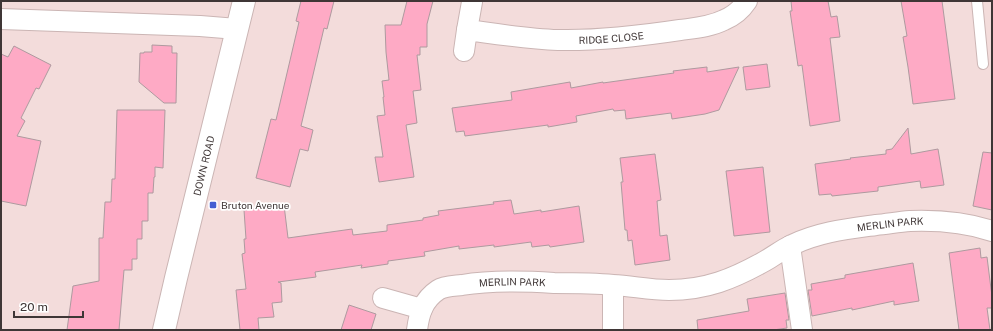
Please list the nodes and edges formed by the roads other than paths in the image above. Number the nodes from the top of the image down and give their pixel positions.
1 (244, 1) edge
2 (747, 1) edge
3 (977, 1) edge
4 (472, 2) dead end
5 (1, 18) edge
6 (237, 30) junction
7 (467, 30) junction
8 (464, 52) dead end
9 (983, 64) dead end
10 (992, 231) edge
11 (790, 246) junction
12 (613, 284) junction
13 (383, 298) dead end
14 (422, 309) junction
15 (164, 330) edge
16 (417, 330) edge
17 (613, 330) edge
18 (802, 330) edge

1 - 6 street, DOWN ROAD
2 - 7 street, RIDGE CLOSE
3 - 9 lane
4 - 7 street
5 - 6 street
6 - 15 street, DOWN ROAD
7 - 8 street
10 - 11 street, MERLIN PARK
11 - 12 street, MERLIN PARK
11 - 18 street
12 - 14 street, MERLIN PARK
12 - 17 street
13 - 14 street
14 - 16 street, MERLIN PARK

